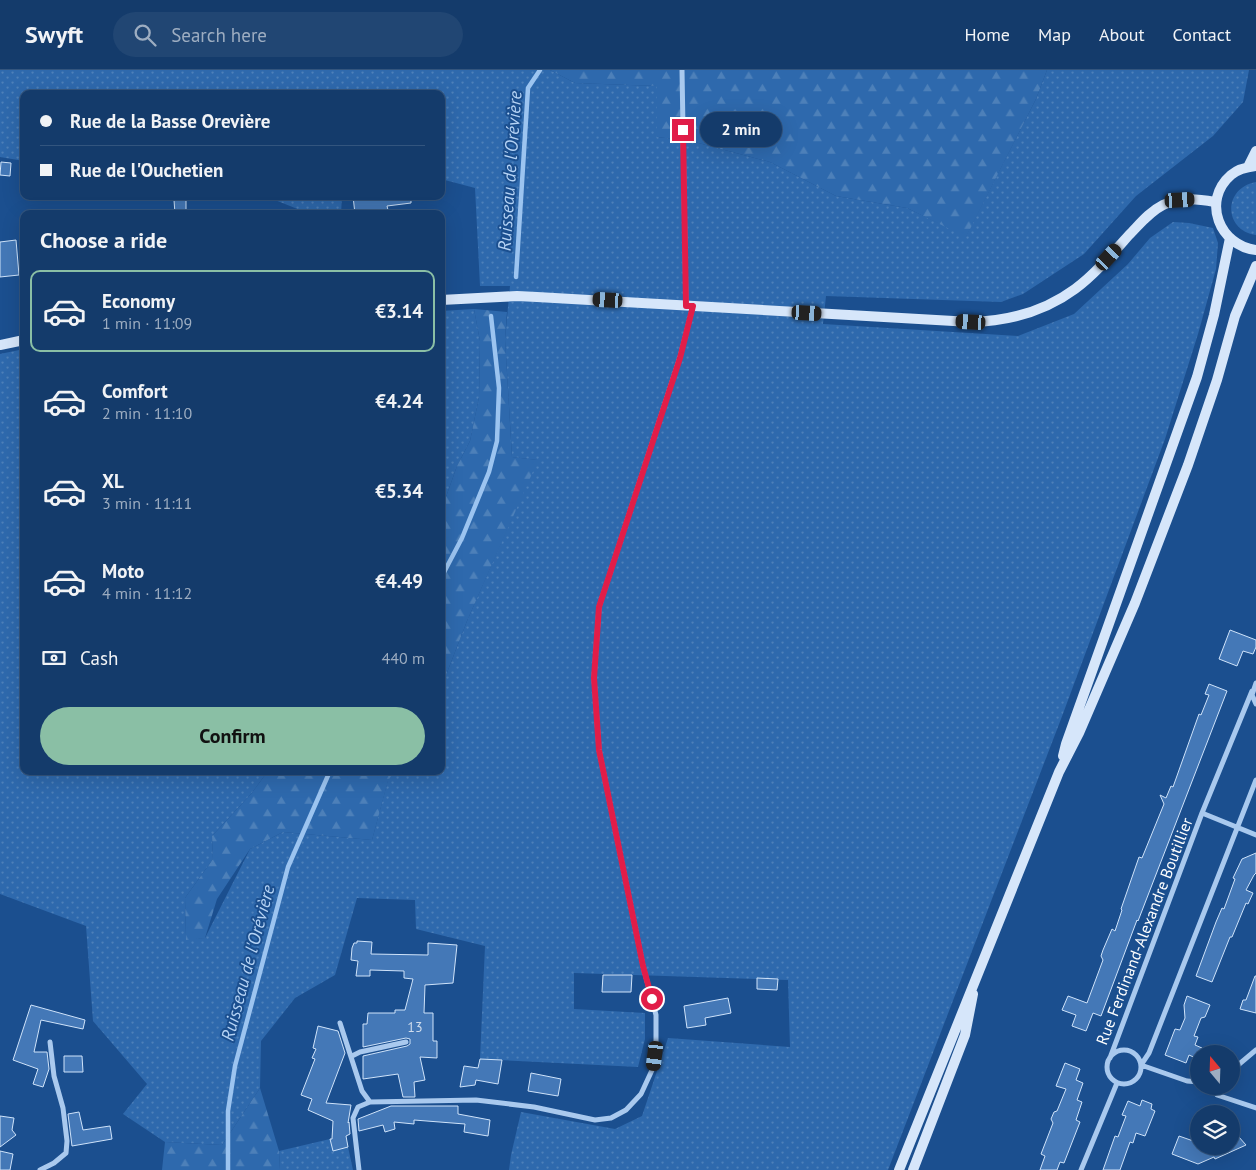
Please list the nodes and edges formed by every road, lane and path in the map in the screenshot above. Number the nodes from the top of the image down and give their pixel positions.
1 (682, 70) edge
2 (1256, 151) edge
3 (1252, 167) edge
4 (1215, 202) junction
5 (1230, 238) junction
6 (1256, 250) edge
7 (1256, 266) edge
8 (445, 300) edge
9 (689, 306) junction
10 (20, 341) edge
11 (0, 345) edge
12 (1256, 683) edge
13 (1252, 692) junction
14 (1256, 704) edge
15 (1059, 772) junction
16 (1256, 780) edge
17 (1202, 813) junction
18 (1237, 827) junction
19 (1256, 835) edge
20 (979, 967) junction
21 (340, 1023) dead end
22 (50, 1042) dead end
23 (406, 1042) dead end
24 (1256, 1050) edge
25 (352, 1056) junction
26 (1110, 1058) junction
27 (1240, 1063) edge
28 (1142, 1065) junction
29 (1190, 1082) edge
30 (1117, 1083) junction
31 (1217, 1095) edge
32 (370, 1102) junction
33 (1256, 1108) edge
34 (40, 1170) edge
35 (359, 1170) edge
36 (899, 1170) edge
37 (914, 1170) edge
38 (1081, 1170) edge

1 - 9 street
2 - 3 main road
3 - 4 main road
4 - 5 main road
4 - 9 main road
5 - 6 main road
5 - 15 main road
7 - 15 main road
8 - 9 main road
9 - 32 street
10 - 11 main road
12 - 13 street, Rue Ferdinand-Alexandre Boutillier
13 - 14 street
13 - 17 street, Rue Ferdinand-Alexandre Boutillier
15 - 20 main road
16 - 18 street
17 - 18 street, Rue Ferdinand-Alexandre Boutillier
17 - 26 street, Rue Ferdinand-Alexandre Boutillier
18 - 19 street, Rue Ferdinand-Alexandre Boutillier
18 - 28 street
20 - 36 main road
20 - 37 main road
21 - 25 street
22 - 34 street
23 - 25 street
24 - 27 street
25 - 32 street
26 - 28 street
26 - 30 street
28 - 29 street
28 - 30 street
30 - 38 street
31 - 33 street
32 - 35 street

